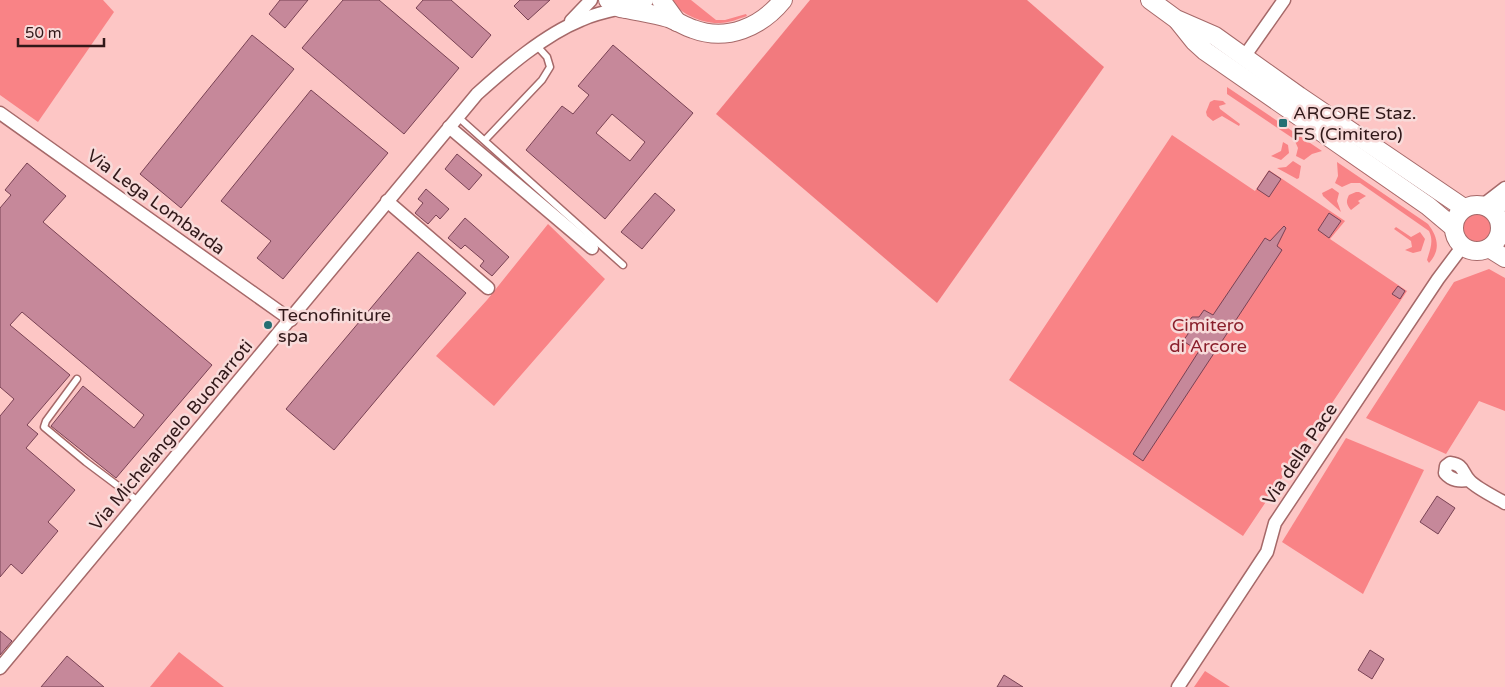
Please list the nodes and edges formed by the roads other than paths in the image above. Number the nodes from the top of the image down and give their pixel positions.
1 (591, 0) edge
2 (644, 0) edge
3 (661, 0) edge
4 (783, 0) edge
5 (1150, 0) edge
6 (1284, 0) edge
7 (619, 6) edge
8 (678, 22) junction
9 (562, 29) junction
10 (537, 46) junction
11 (1239, 64) junction
12 (0, 113) edge
13 (458, 117) junction
14 (449, 127) junction
15 (484, 140) junction
16 (1505, 188) edge
17 (1505, 193) edge
18 (387, 201) junction
19 (1464, 208) junction
20 (1496, 222) edge
21 (1453, 227) junction
22 (1462, 247) junction
23 (592, 248) dead end
24 (1489, 248) junction
25 (1505, 258) edge
26 (623, 265) dead end
27 (488, 288) dead end
28 (291, 320) junction
29 (77, 379) dead end
30 (1469, 480) dead end
31 (138, 501) junction
32 (1505, 503) edge
33 (0, 668) edge
34 (1178, 687) edge

1 - 9 street, Via Michelangelo Buonarroti
2 - 7 street
3 - 8 street
4 - 8 street
5 - 11 street
6 - 11 street
7 - 8 street
7 - 9 street, Via Michelangelo Buonarroti
9 - 10 street, Via Michelangelo Buonarroti
10 - 13 street, Via Michelangelo Buonarroti
10 - 15 lane
11 - 19 street
11 - 21 street
12 - 28 street, Via Lega Lombarda
13 - 14 street, Via Michelangelo Buonarroti
13 - 15 lane
14 - 18 street, Via Michelangelo Buonarroti
14 - 23 street
15 - 26 lane
16 - 20 street
17 - 20 street
18 - 27 street
18 - 28 street, Via Michelangelo Buonarroti
19 - 20 street
19 - 21 street
20 - 24 street
21 - 22 street
22 - 24 street
22 - 34 street, Via della Pace
24 - 25 street
28 - 31 street, Via Michelangelo Buonarroti
29 - 31 lane
30 - 32 street
31 - 33 street, Via Michelangelo Buonarroti

